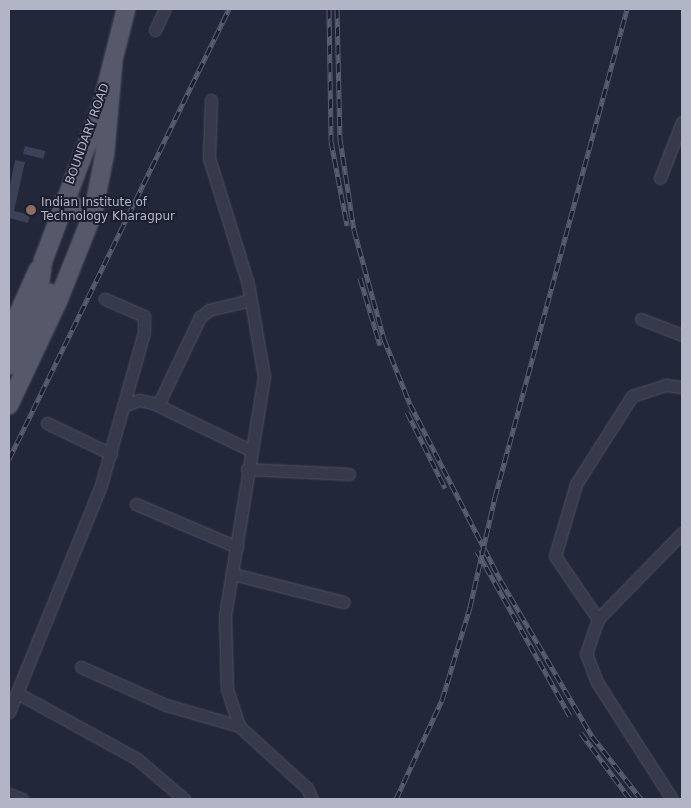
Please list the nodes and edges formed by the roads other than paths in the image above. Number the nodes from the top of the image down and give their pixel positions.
1 (126, 9) edge
2 (165, 9) edge
3 (155, 30) dead end
4 (113, 64) junction
5 (211, 100) dead end
6 (682, 122) edge
7 (660, 178) dead end
8 (63, 202) junction
9 (93, 213) junction
10 (43, 261) junction
11 (64, 286) junction
12 (104, 299) dead end
13 (250, 300) junction
14 (40, 304) junction
15 (641, 320) dead end
16 (9, 335) edge
17 (682, 335) edge
18 (9, 365) edge
19 (682, 387) edge
20 (9, 405) edge
21 (158, 405) junction
22 (123, 406) junction
23 (47, 423) dead end
24 (250, 450) junction
25 (111, 454) junction
26 (247, 468) junction
27 (349, 474) dead end
28 (136, 504) dead end
29 (682, 533) edge
30 (237, 546) junction
31 (233, 574) junction
32 (344, 602) dead end
33 (598, 619) junction
34 (81, 666) dead end
35 (19, 694) junction
36 (9, 712) edge
37 (239, 726) junction
38 (9, 794) edge
39 (22, 799) edge
40 (184, 799) edge
41 (312, 799) edge
42 (672, 799) edge

1 - 4 main road, BOUNDARY ROAD
2 - 3 street
4 - 8 main road, BOUNDARY ROAD
4 - 9 main road, BOUNDARY ROAD
5 - 13 street
6 - 7 street
8 - 9 main road
8 - 10 main road, BOUNDARY ROAD
9 - 11 main road, BOUNDARY ROAD
10 - 14 main road
10 - 16 main road
11 - 14 main road
11 - 20 main road, BOUNDARY ROAD
12 - 22 street
13 - 21 street
13 - 24 street
14 - 18 main road
15 - 17 street
19 - 33 street
21 - 22 street
21 - 24 street
22 - 25 street
23 - 25 street
24 - 26 street
25 - 35 street
26 - 27 street
26 - 30 street
28 - 30 street
29 - 33 street
30 - 31 street
31 - 32 street
31 - 37 street
33 - 42 street
34 - 37 street
35 - 36 street
35 - 40 street
37 - 41 street
38 - 39 street

